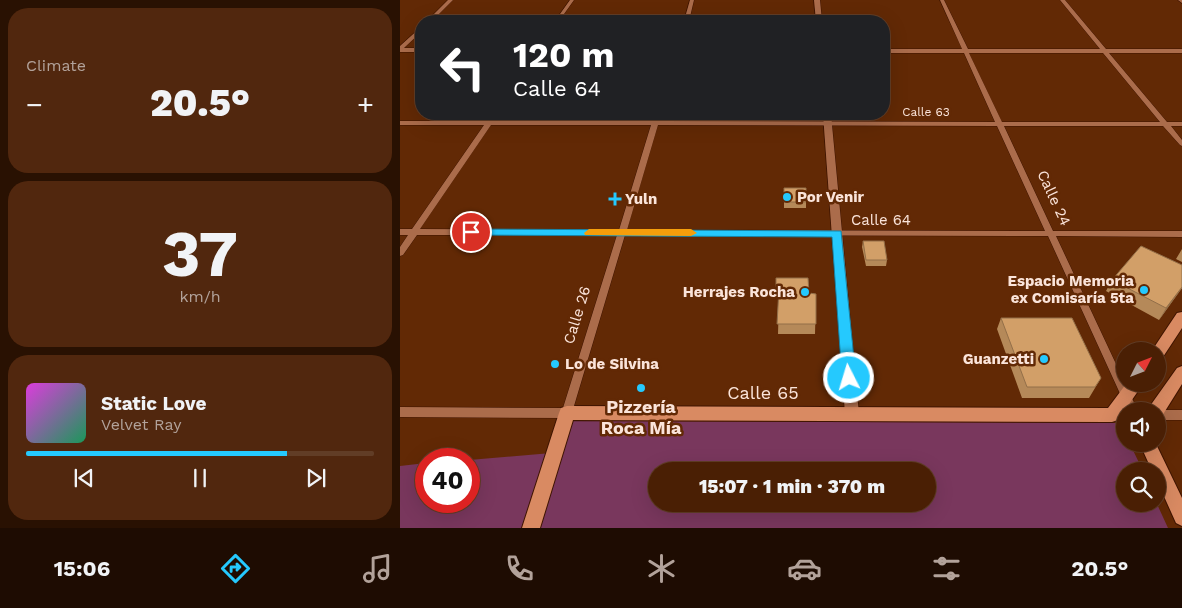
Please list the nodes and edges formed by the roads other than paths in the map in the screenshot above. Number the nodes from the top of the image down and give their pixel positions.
1 (451, 0) edge
2 (572, 0) edge
3 (692, 0) edge
4 (817, 0) edge
5 (942, 0) edge
6 (1062, 0) edge
7 (435, 15) edge
8 (561, 15) edge
9 (688, 15) edge
10 (818, 15) edge
11 (415, 35) edge
12 (400, 50) edge
13 (415, 50) edge
14 (890, 51) edge
15 (965, 51) junction
16 (1105, 51) junction
17 (1182, 51) edge
18 (490, 120) edge
19 (656, 120) edge
20 (784, 120) edge
21 (827, 120) edge
22 (861, 120) edge
23 (400, 123) edge
24 (488, 123) junction
25 (655, 123) junction
26 (999, 124) junction
27 (1166, 124) junction
28 (1182, 124) edge
29 (1182, 144) edge
30 (400, 232) edge
31 (414, 232) junction
32 (622, 233) junction
33 (837, 233) junction
34 (1050, 234) junction
35 (1182, 234) edge
36 (400, 253) edge
37 (1182, 317) edge
38 (1165, 342) edge
39 (1116, 363) edge
40 (1182, 372) edge
41 (1162, 402) edge
42 (400, 412) edge
43 (567, 413) junction
44 (852, 414) junction
45 (1116, 415) edge
46 (1166, 415) edge
47 (1182, 415) edge
48 (1152, 452) edge
49 (1182, 517) edge
50 (531, 528) edge

1 - 7 street
2 - 8 street
3 - 9 street
4 - 10 street
5 - 15 street, Calle 24
6 - 16 street
11 - 12 street
12 - 13 street
14 - 15 street
15 - 16 street
15 - 26 street, Calle 24
16 - 17 street
16 - 27 street
18 - 24 street
19 - 25 street, Calle 26
20 - 25 street, Calle 63
21 - 33 street
22 - 26 street, Calle 63
23 - 24 street, Calle 63
24 - 25 street, Calle 63
24 - 31 street
25 - 32 street, Calle 26
26 - 27 street, Calle 63
26 - 34 street, Calle 24
27 - 28 street, Calle 63
27 - 29 street
30 - 31 street, Calle 64
31 - 32 street, Calle 64
31 - 36 street
32 - 33 street, Calle 64
32 - 43 street, Calle 26
33 - 34 street, Calle 64
33 - 44 street
34 - 35 street, Calle 64
34 - 39 street, Calle 24
37 - 38 main road
40 - 41 main road
42 - 43 street, Calle 65
43 - 44 main road, Calle 65
43 - 50 main road, Calle 26
44 - 45 main road, Calle 65
46 - 47 street
48 - 49 main road

